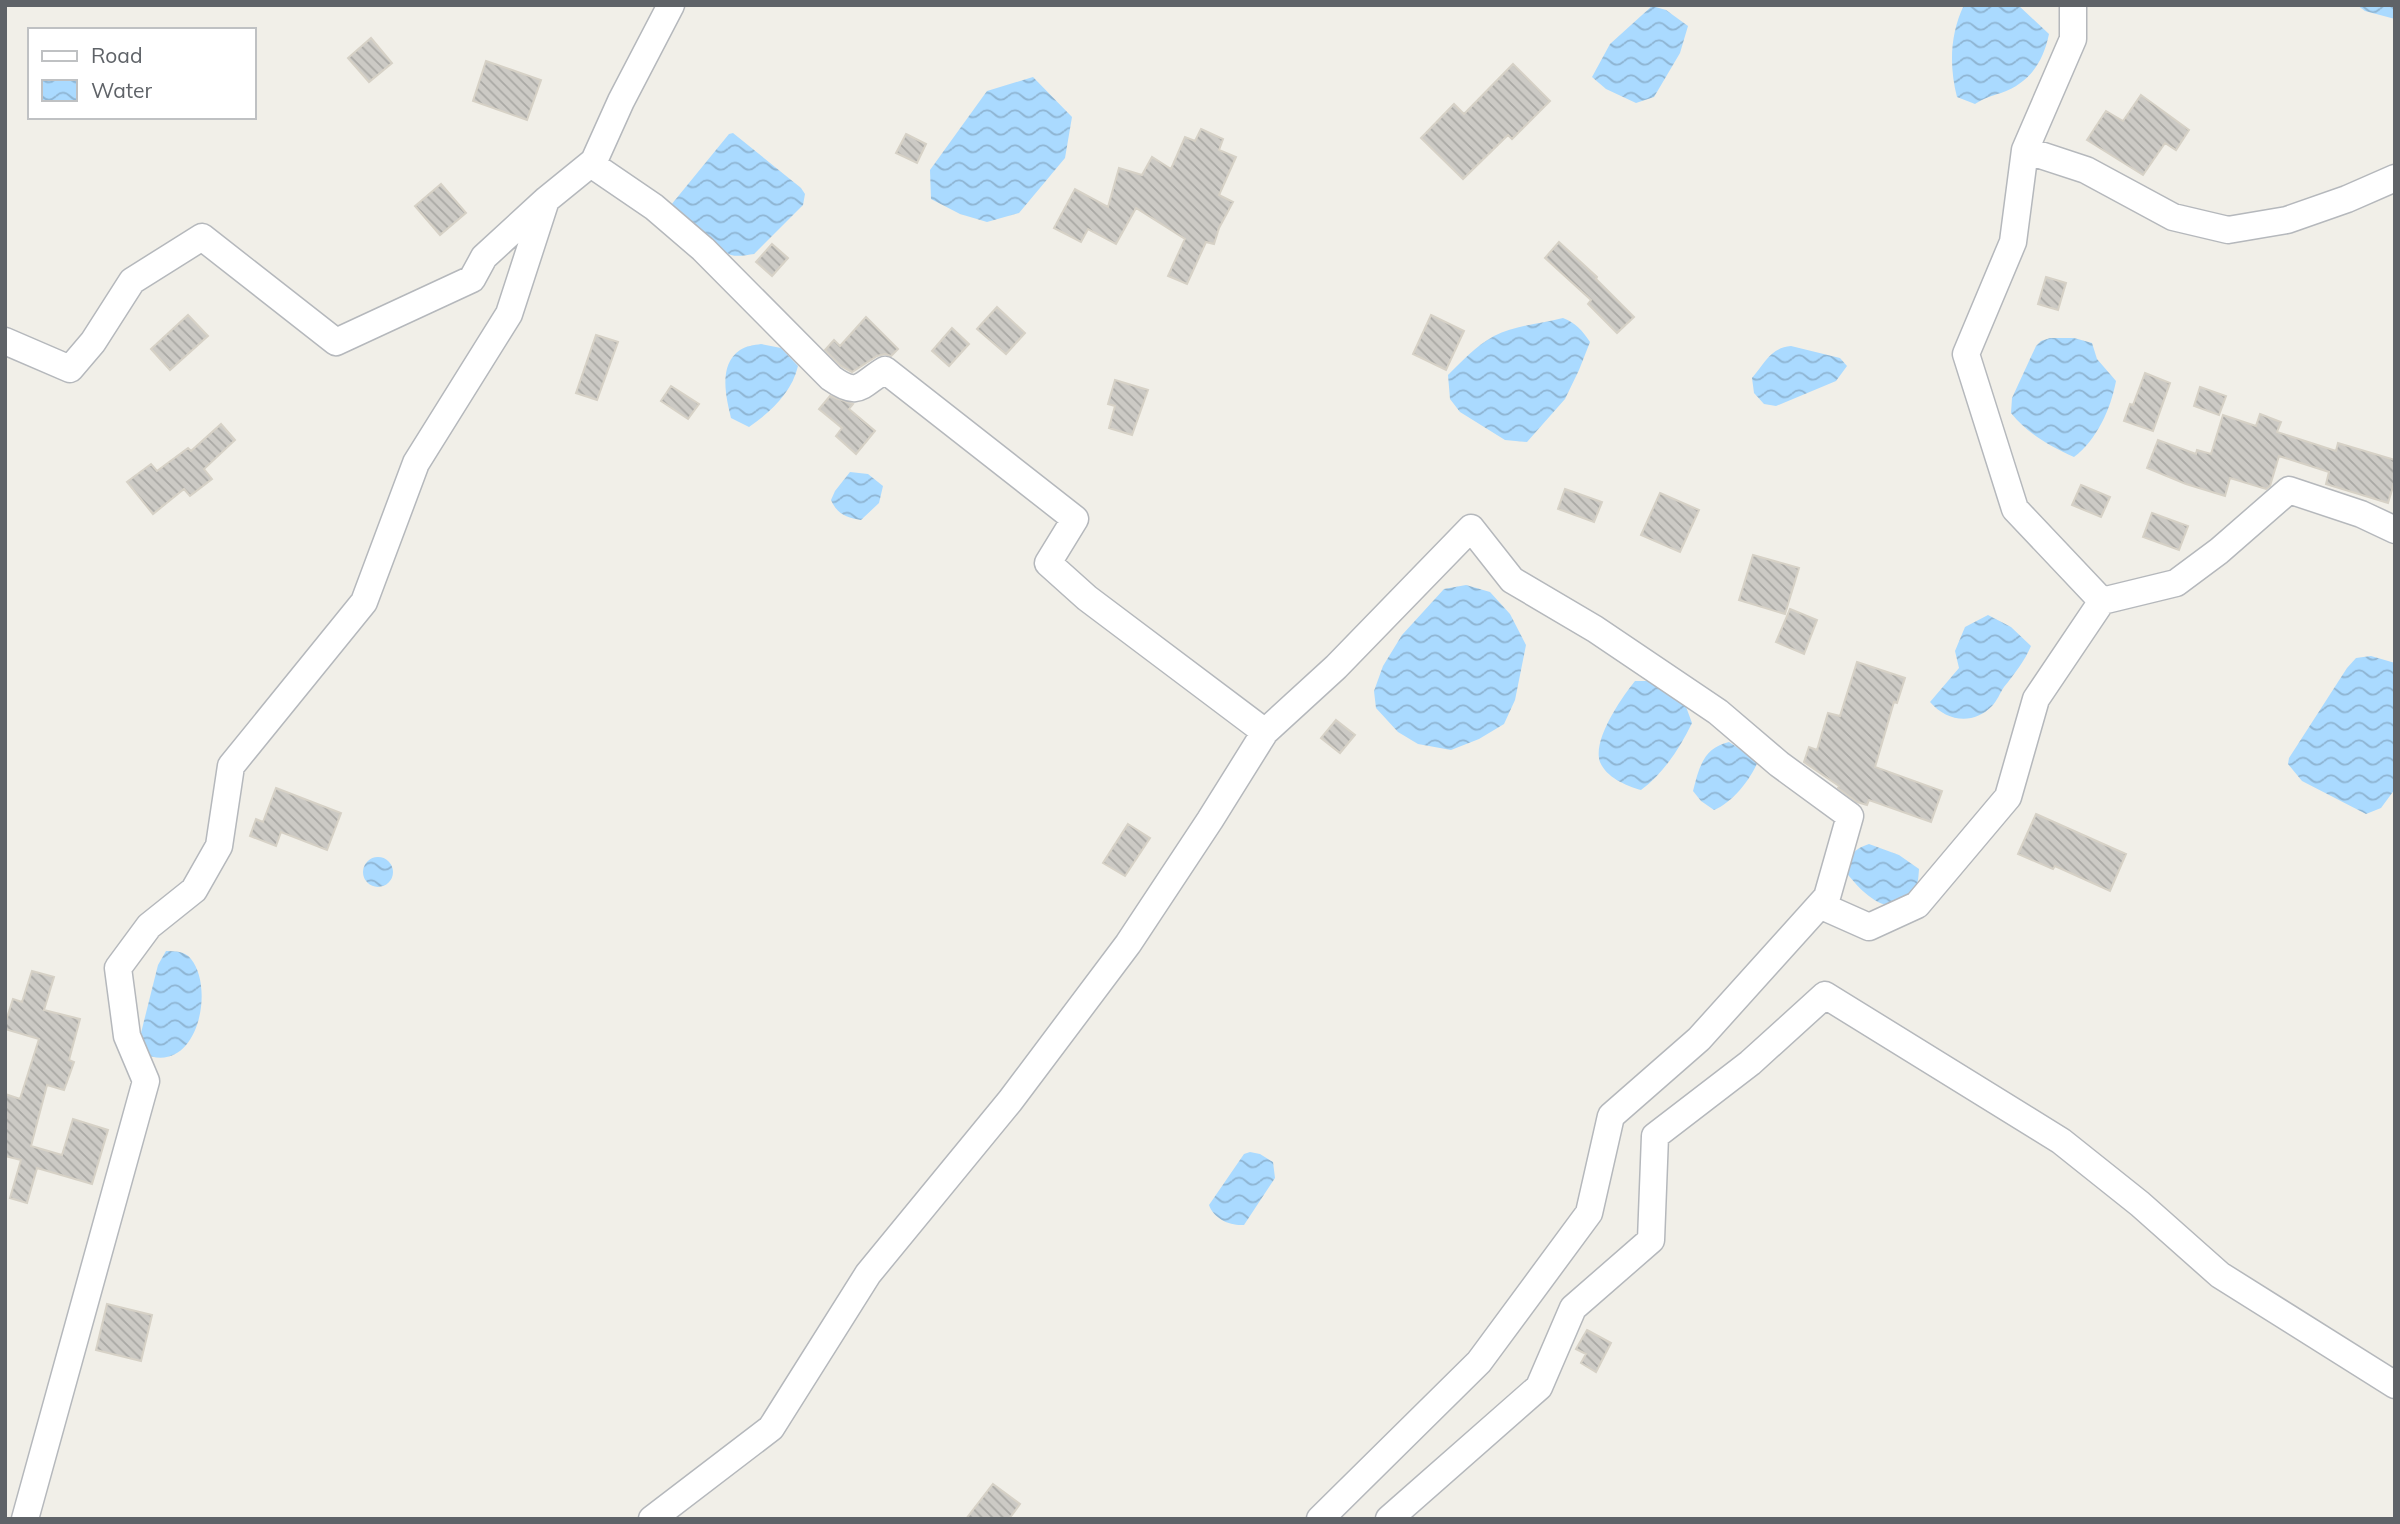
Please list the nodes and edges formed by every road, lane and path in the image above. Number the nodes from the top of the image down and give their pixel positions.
1 (671, 5) edge
2 (2073, 5) edge
3 (2025, 150) junction
4 (591, 164) junction
5 (2395, 178) edge
6 (546, 200) junction
7 (5, 341) edge
8 (2395, 530) edge
9 (2102, 601) junction
10 (1265, 732) junction
11 (1827, 897) junction
12 (2395, 1385) edge
13 (25, 1519) edge
14 (652, 1519) edge
15 (1320, 1519) edge
16 (1389, 1519) edge

1 - 4 street
2 - 3 street
3 - 5 street
3 - 9 street
4 - 6 street
4 - 10 street
6 - 7 street
6 - 13 street
8 - 9 street
9 - 11 street
10 - 11 street
10 - 14 street
11 - 15 street
12 - 16 street

